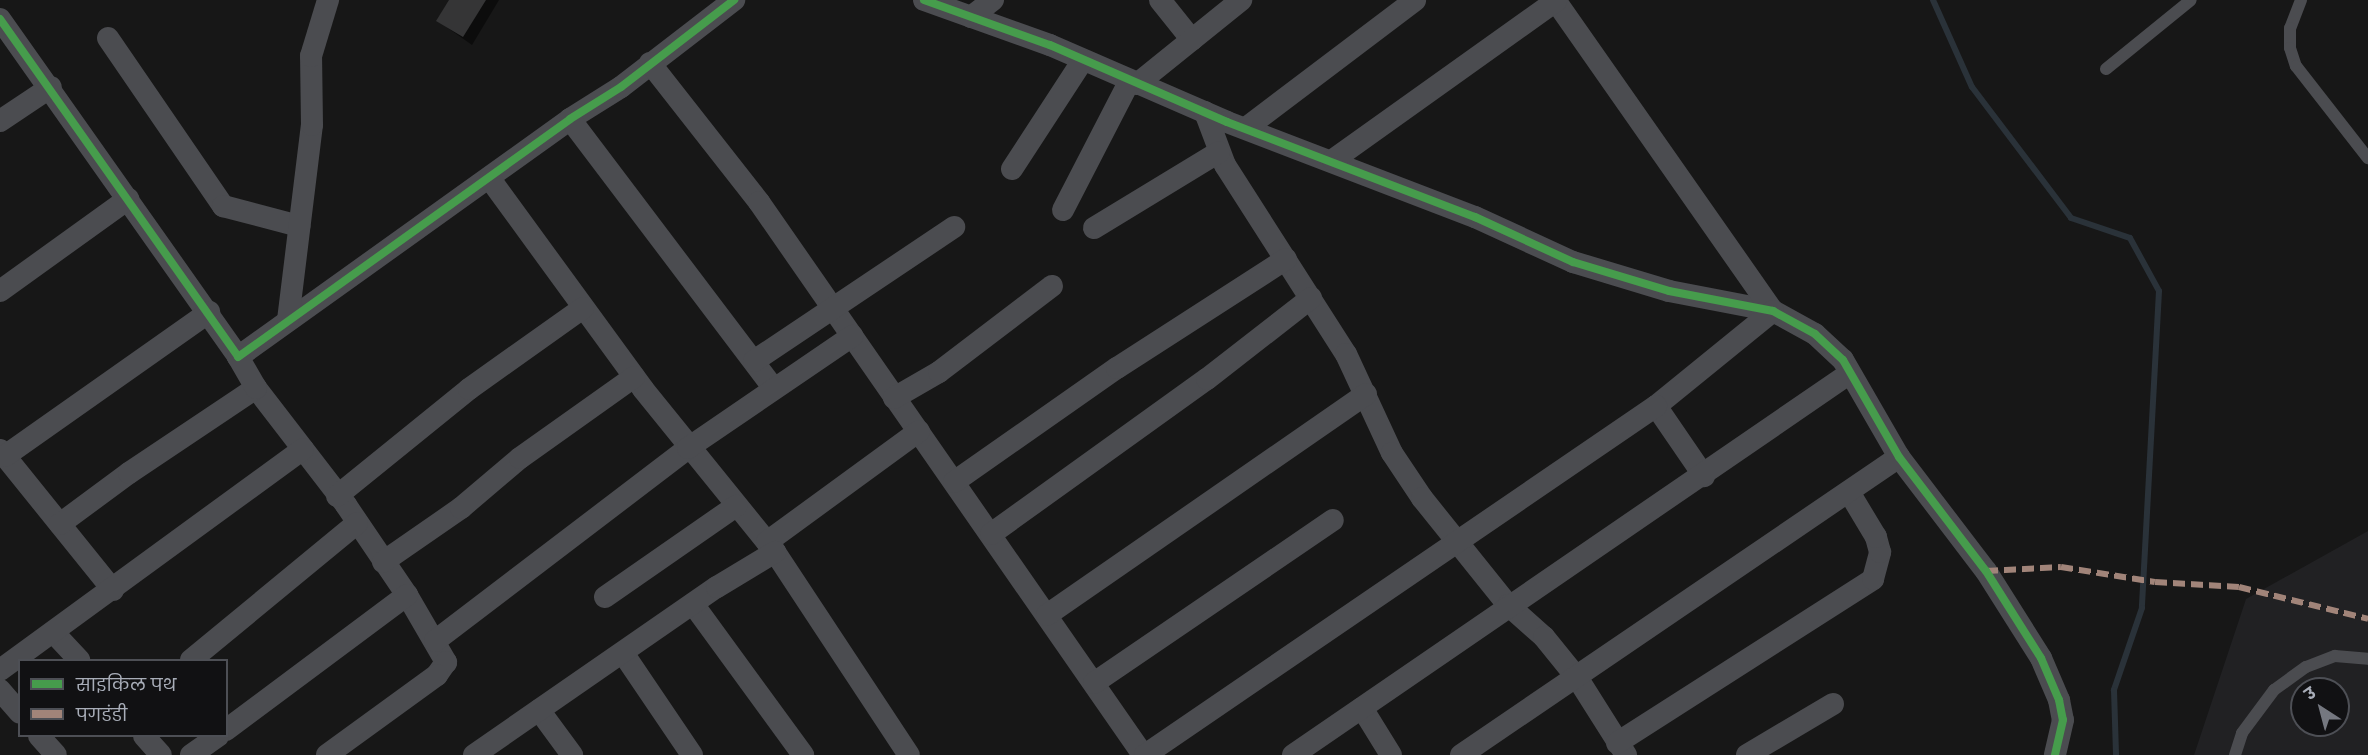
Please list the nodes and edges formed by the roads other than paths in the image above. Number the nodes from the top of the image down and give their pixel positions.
1 (328, 0) edge
2 (734, 0) edge
3 (924, 0) edge
4 (993, 0) edge
5 (1160, 0) edge
6 (1241, 0) edge
7 (1415, 0) edge
8 (1556, 0) edge
9 (2191, 0) edge
10 (2299, 1) edge
11 (971, 17) junction
12 (0, 19) edge
13 (108, 38) dead end
14 (1192, 40) junction
15 (1083, 60) junction
16 (650, 63) junction
17 (2106, 69) dead end
18 (1133, 82) junction
19 (51, 87) junction
20 (1205, 112) junction
21 (570, 119) junction
22 (0, 121) edge
23 (1246, 128) junction
24 (1220, 152) junction
25 (2368, 158) edge
26 (1333, 160) junction
27 (1012, 169) dead end
28 (490, 179) junction
29 (128, 199) junction
30 (1063, 210) dead end
31 (299, 226) junction
32 (954, 227) dead end
33 (1094, 228) dead end
34 (1286, 259) junction
35 (1052, 286) dead end
36 (0, 291) edge
37 (1311, 298) junction
38 (583, 308) junction
39 (832, 311) junction
40 (1773, 311) junction
41 (208, 312) junction
42 (288, 320) junction
43 (852, 336) junction
44 (238, 357) junction
45 (754, 362) junction
46 (1850, 374) junction
47 (634, 377) junction
48 (256, 387) junction
49 (774, 389) junction
50 (1366, 394) junction
51 (894, 398) junction
52 (1656, 406) junction
53 (919, 431) junction
54 (688, 448) junction
55 (303, 449) junction
56 (2, 453) edge
57 (1899, 457) junction
58 (1704, 476) junction
59 (954, 482) junction
60 (1849, 492) junction
61 (338, 496) junction
62 (736, 506) junction
63 (1333, 520) dead end
64 (357, 523) junction
65 (60, 524) junction
66 (991, 534) junction
67 (1458, 542) junction
68 (771, 547) junction
69 (383, 562) junction
70 (113, 590) junction
71 (407, 594) junction
72 (605, 597) dead end
73 (693, 604) junction
74 (1508, 605) junction
75 (1047, 615) junction
76 (54, 633) junction
77 (435, 641) junction
78 (623, 653) junction
79 (78, 659) edge
80 (192, 659) edge
81 (2368, 659) edge
82 (0, 670) edge
83 (1575, 675) junction
84 (1094, 683) junction
85 (0, 690) edge
86 (1833, 704) dead end
87 (1362, 708) junction
88 (539, 710) junction
89 (18, 711) edge
90 (228, 728) edge
91 (41, 737) edge
92 (146, 737) edge
93 (216, 737) edge
94 (1620, 751) edge
95 (56, 755) edge
96 (161, 755) edge
97 (191, 755) edge
98 (327, 755) edge
99 (474, 755) edge
100 (572, 755) edge
101 (692, 755) edge
102 (803, 755) edge
103 (909, 755) edge
104 (1144, 755) edge
105 (1293, 755) edge
106 (1391, 755) edge
107 (1461, 755) edge
108 (1747, 755) edge
109 (2055, 755) edge
110 (2235, 755) edge

1 - 31 street
2 - 16 street
3 - 11 street
4 - 11 street
5 - 14 street
6 - 14 street
7 - 23 street
8 - 26 street
8 - 40 street
9 - 17 lane
10 - 25 lane
11 - 15 street
12 - 19 street
13 - 31 street
14 - 18 street
15 - 18 street
15 - 27 street
16 - 21 street
16 - 39 street
18 - 20 street
18 - 30 street
19 - 22 street
19 - 29 street
20 - 23 street
20 - 24 street
21 - 28 street
21 - 45 street
23 - 26 street
24 - 33 street
24 - 34 street
26 - 40 street
28 - 38 street
28 - 42 street
29 - 36 street
29 - 41 street
31 - 42 street
32 - 39 street
34 - 37 street
34 - 59 street
35 - 51 street
37 - 50 street
37 - 66 street
38 - 47 street
38 - 61 street
39 - 43 street
39 - 45 street
40 - 46 street
40 - 52 street
41 - 44 street
41 - 56 street
42 - 44 street
43 - 49 street
43 - 51 street
44 - 48 street
45 - 49 street
46 - 57 street
46 - 58 street
47 - 54 street
47 - 69 street
48 - 55 street
48 - 65 street
49 - 54 street
50 - 67 street
50 - 75 street
51 - 53 street
52 - 58 street
52 - 67 street
53 - 59 street
53 - 68 street
54 - 62 street
54 - 77 street
55 - 61 street
55 - 70 street
56 - 65 street
57 - 60 street
57 - 109 street
58 - 74 street
59 - 66 street
60 - 83 street
60 - 94 street
61 - 64 street
62 - 68 street
62 - 72 street
63 - 84 street
64 - 69 street
64 - 80 street
65 - 70 street
66 - 75 street
67 - 74 street
67 - 104 street
68 - 73 street
68 - 103 street
69 - 71 street
70 - 76 street
71 - 77 street
71 - 90 street
73 - 78 street
73 - 102 street
74 - 83 street
74 - 87 street
75 - 84 street
76 - 79 street
76 - 82 street
77 - 98 street
78 - 88 street
78 - 101 street
81 - 110 lane
83 - 94 street
83 - 107 street
84 - 104 street
85 - 89 street
86 - 108 street
87 - 105 street
87 - 106 street
88 - 99 street
88 - 100 street
91 - 95 street
92 - 96 street
93 - 97 street

